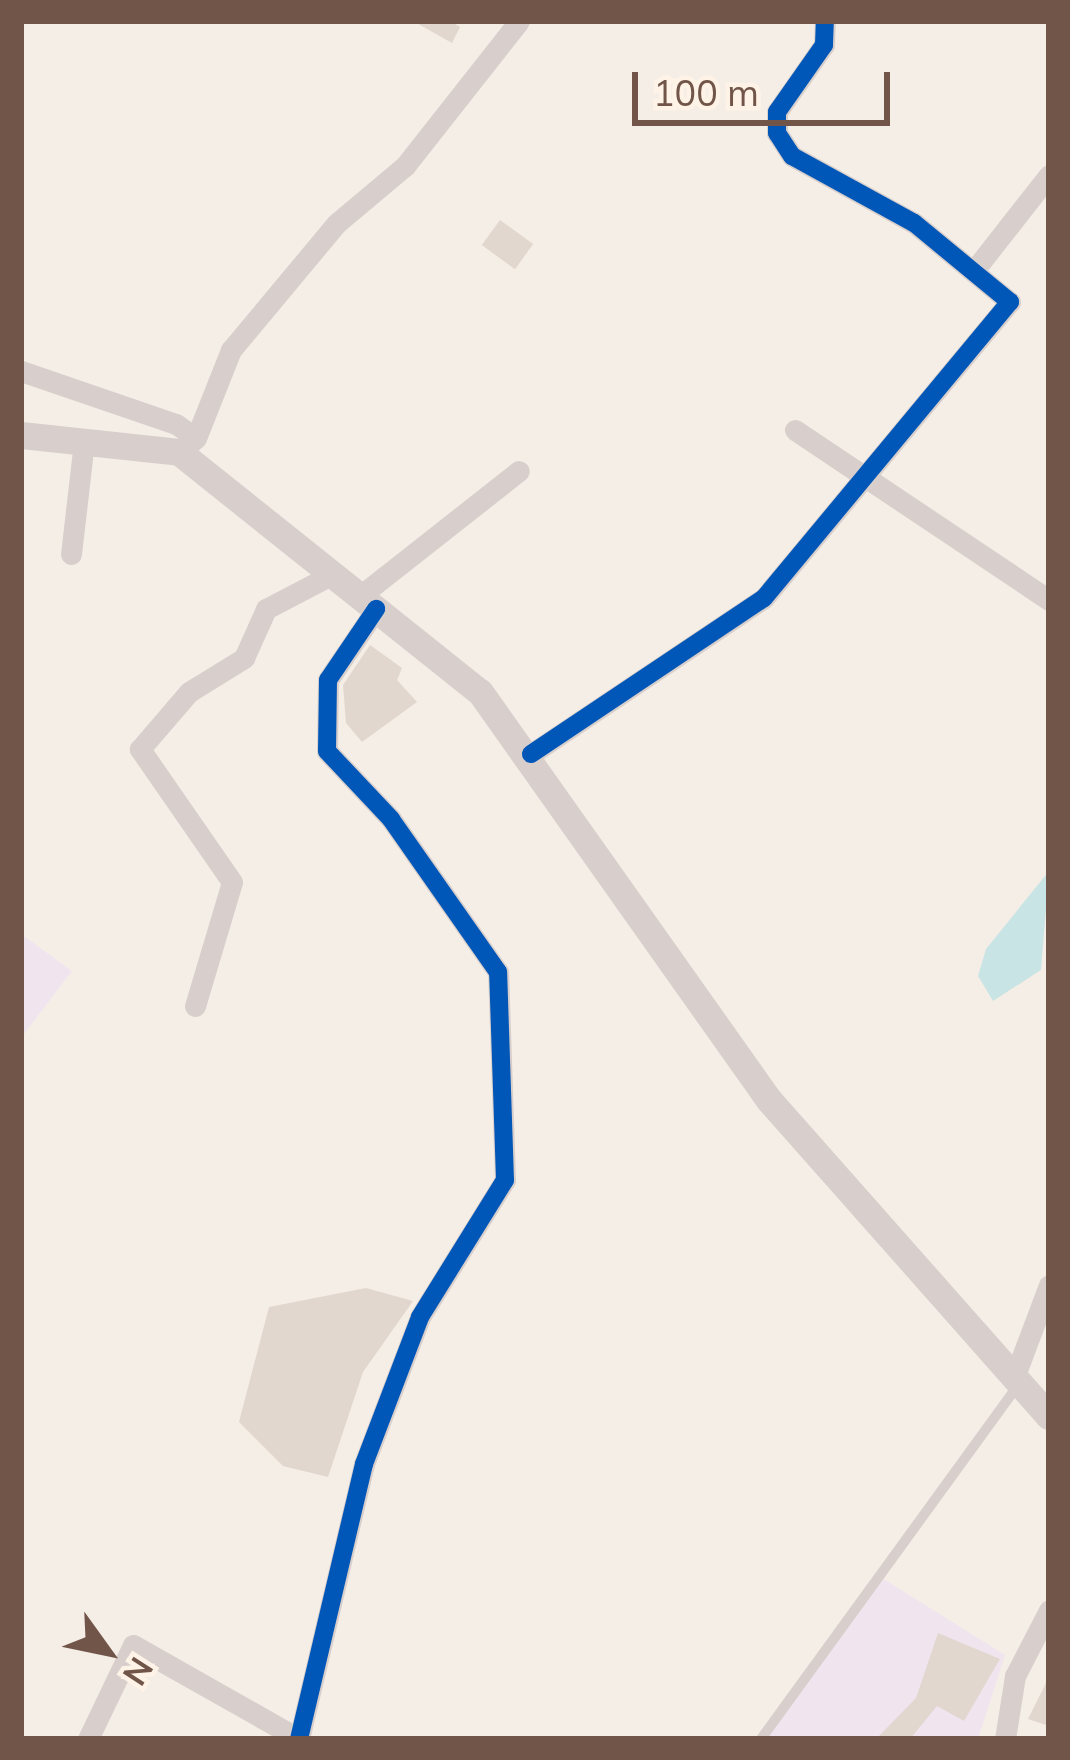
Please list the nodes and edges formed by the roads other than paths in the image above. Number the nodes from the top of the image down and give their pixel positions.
1 (519, 21) edge
2 (825, 21) edge
3 (1049, 175) edge
4 (976, 268) junction
5 (21, 370) edge
6 (795, 430) dead end
7 (21, 435) edge
8 (84, 442) junction
9 (187, 445) junction
10 (519, 471) dead end
11 (867, 476) junction
12 (71, 554) dead end
13 (333, 574) junction
14 (1049, 600) edge
15 (368, 602) junction
16 (531, 754) junction
17 (195, 1006) dead end
18 (1049, 1285) edge
19 (1017, 1381) junction
20 (1049, 1416) edge
21 (1049, 1610) edge
22 (88, 1739) edge
23 (299, 1739) edge
24 (761, 1739) edge
25 (1005, 1739) edge

1 - 9 street
2 - 4 street
3 - 4 street
4 - 11 street
5 - 9 street
6 - 11 street
7 - 8 main road
8 - 9 main road
8 - 12 street
9 - 13 main road
10 - 15 street
11 - 14 street
11 - 16 street
13 - 15 main road
13 - 17 street
15 - 16 main road
15 - 23 street
16 - 19 main road
18 - 19 street
19 - 20 main road
19 - 24 lane
21 - 25 street
22 - 23 street

